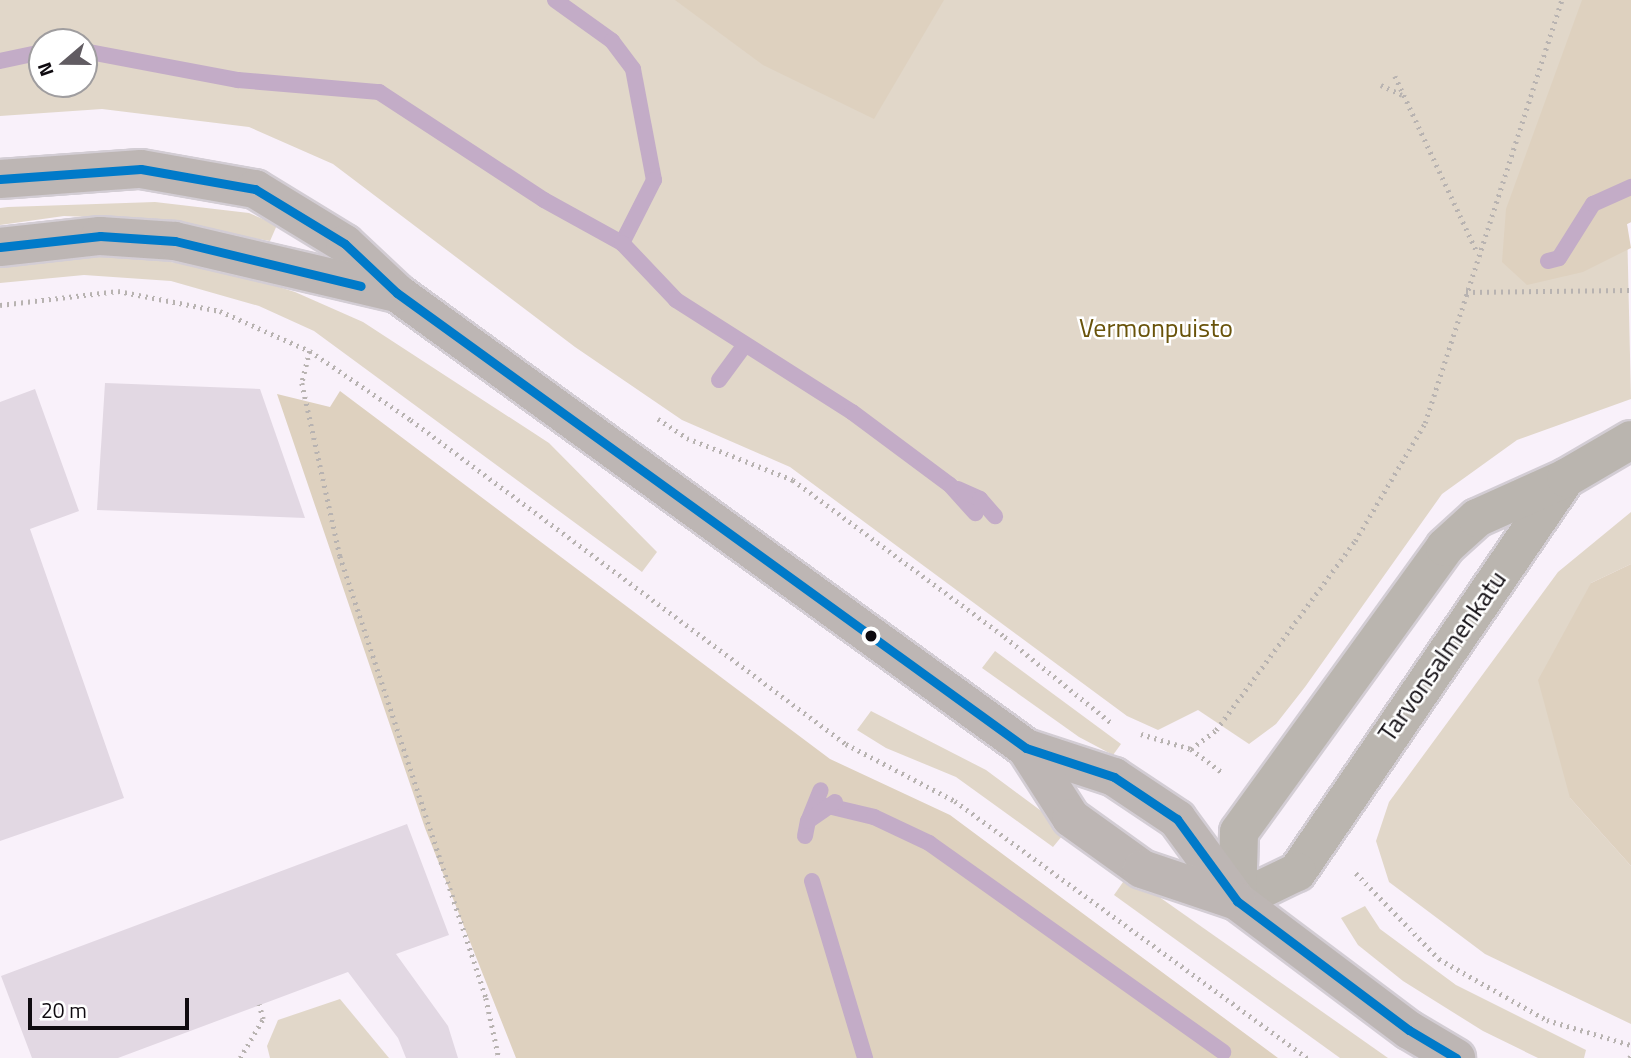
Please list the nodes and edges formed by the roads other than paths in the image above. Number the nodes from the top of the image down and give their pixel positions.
1 (0, 179) edge
2 (0, 247) edge
3 (397, 292) junction
4 (1631, 440) edge
5 (1566, 478) junction
6 (1026, 748) junction
7 (1237, 901) junction
8 (1456, 1058) edge

1 - 3 main road
2 - 3 main road
3 - 6 main road
4 - 5 street, Tarvonsalmenkatu
5 - 7 street, Tarvonsalmenkatu
5 - 7 street, Tarvonsalmenkatu
6 - 7 main road
6 - 7 main road
7 - 8 main road

